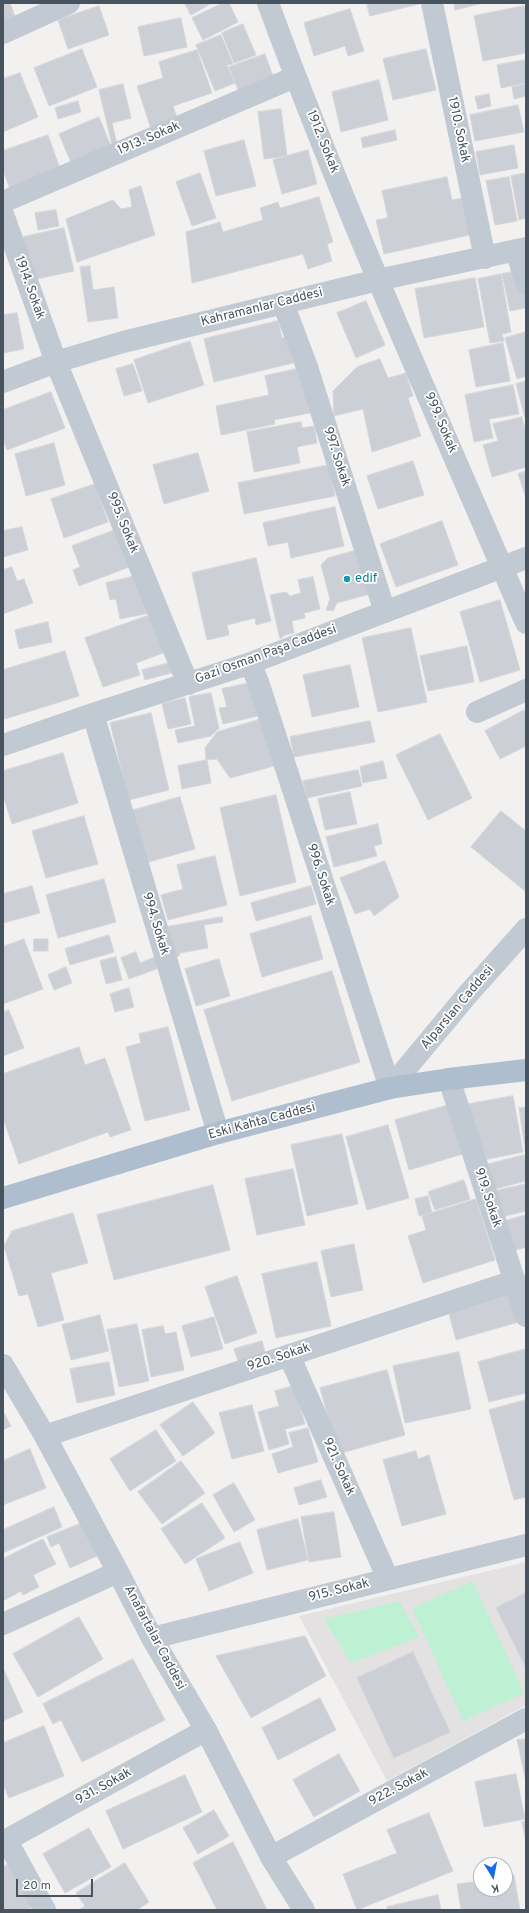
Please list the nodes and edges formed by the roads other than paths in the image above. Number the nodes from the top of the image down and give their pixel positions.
1 (69, 3) edge
2 (268, 3) edge
3 (432, 3) edge
4 (3, 34) edge
5 (295, 76) junction
6 (3, 202) edge
7 (3, 214) edge
8 (521, 249) edge
9 (485, 258) junction
10 (378, 280) junction
11 (526, 283) edge
12 (283, 303) junction
13 (56, 362) junction
14 (3, 382) edge
15 (526, 558) edge
16 (502, 567) junction
17 (385, 612) junction
18 (526, 623) edge
19 (248, 664) junction
20 (188, 684) junction
21 (526, 690) edge
22 (477, 712) dead end
23 (93, 714) junction
24 (3, 745) edge
25 (526, 929) edge
26 (526, 1070) edge
27 (449, 1079) junction
28 (390, 1088) junction
29 (218, 1133) junction
30 (3, 1198) edge
31 (514, 1281) junction
32 (526, 1316) edge
33 (289, 1355) junction
34 (3, 1366) edge
35 (45, 1436) junction
36 (526, 1545) edge
37 (118, 1572) junction
38 (388, 1579) junction
39 (3, 1624) edge
40 (152, 1638) junction
41 (526, 1719) edge
42 (206, 1730) junction
43 (5, 1842) edge
44 (271, 1857) junction
45 (45, 1910) edge
46 (304, 1910) edge

1 - 4 street
2 - 5 street, 1912. Sokak
3 - 9 street, 1910. Sokak
5 - 6 street, 1913. Sokak
5 - 10 street, 1912. Sokak
7 - 13 street, 1914. Sokak
8 - 9 street, Kahramanlar Caddesi
8 - 11 street
9 - 10 street, Kahramanlar Caddesi
10 - 12 street, Kahramanlar Caddesi
10 - 16 street, 999. Sokak
12 - 13 street, Kahramanlar Caddesi
12 - 17 street, 997. Sokak
13 - 14 street, Kahramanlar Caddesi
13 - 20 street, 995. Sokak
15 - 16 street, Gazi Osman Paşa Caddesi
16 - 17 street, Gazi Osman Paşa Caddesi
16 - 18 street, 999. Sokak
17 - 19 street, Gazi Osman Paşa Caddesi
19 - 20 street, Gazi Osman Paşa Caddesi
19 - 28 street, 996. Sokak
20 - 23 street, Gazi Osman Paşa Caddesi
21 - 22 street
23 - 24 street, Gazi Osman Paşa Caddesi
23 - 29 street, 994. Sokak
25 - 28 street, Alparslan Caddesi
26 - 27 main road, Eski Kahta Caddesi
27 - 28 main road, Eski Kahta Caddesi
27 - 31 street, 919. Sokak
28 - 29 main road, Eski Kahta Caddesi
29 - 30 main road, Eski Kahta Caddesi
31 - 32 street, 919. Sokak
31 - 33 street, 920. Sokak
33 - 35 street, 920. Sokak
33 - 38 street, 921. Sokak
34 - 35 street, Anafartalar Caddesi
35 - 37 street, Anafartalar Caddesi
36 - 38 street, 915. Sokak
37 - 39 street
37 - 40 street, Anafartalar Caddesi
38 - 40 street, 915. Sokak
40 - 42 street, Anafartalar Caddesi
41 - 44 street, 922. Sokak
42 - 43 street, 931. Sokak
42 - 44 street, Anafartalar Caddesi
43 - 45 street
44 - 46 street, Anafartalar Caddesi

